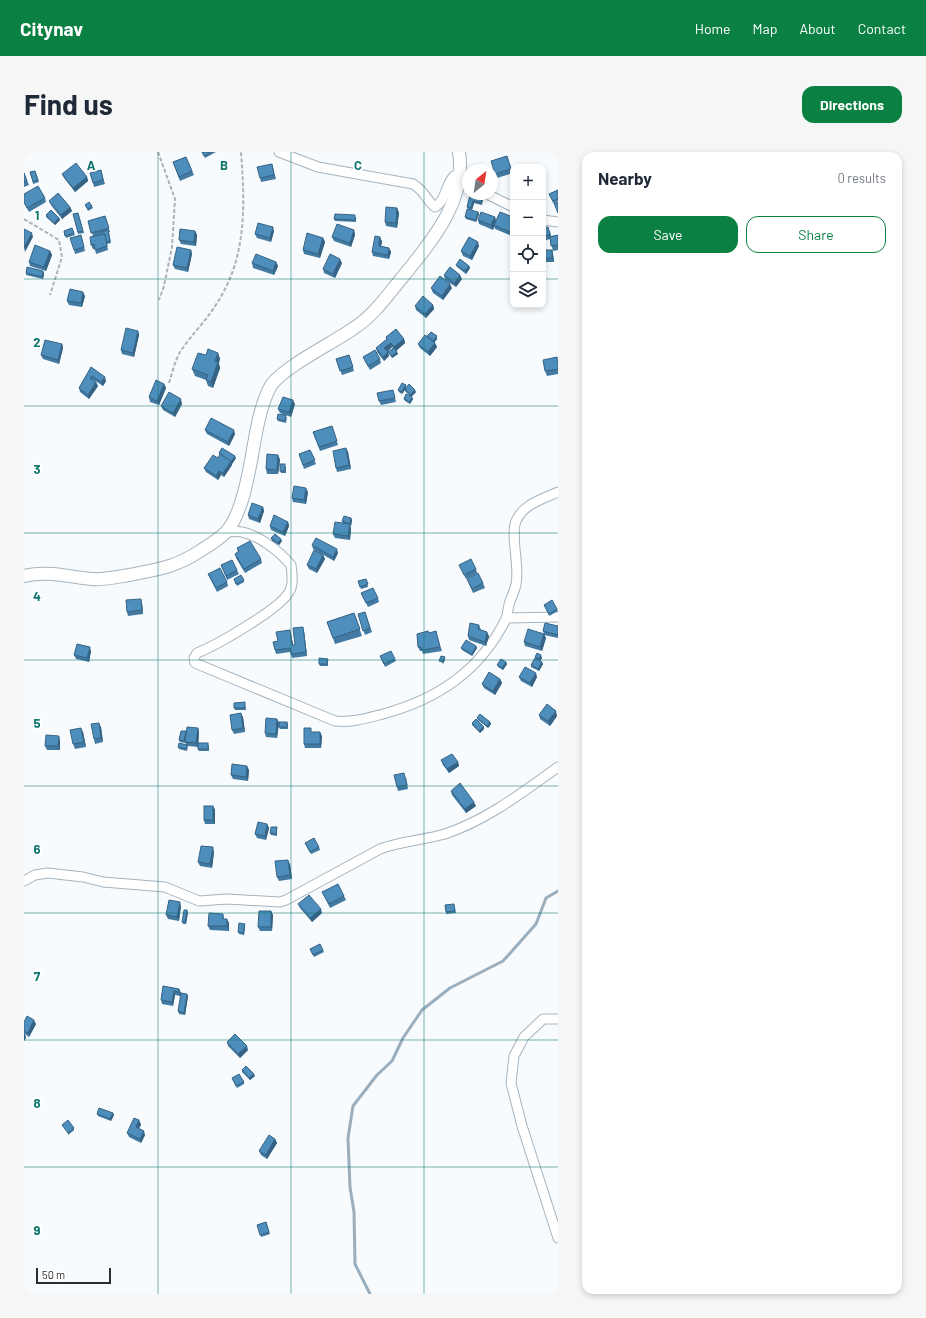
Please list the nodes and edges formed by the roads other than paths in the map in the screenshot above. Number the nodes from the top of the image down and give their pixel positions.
1 (279, 152) edge
2 (459, 152) edge
3 (462, 169) edge
4 (462, 179) edge
5 (462, 184) edge
6 (498, 200) edge
7 (510, 206) edge
8 (546, 220) edge
9 (558, 222) edge
10 (558, 492) edge
11 (226, 532) junction
12 (24, 576) edge
13 (558, 617) edge
14 (506, 618) junction
15 (558, 767) edge
16 (24, 881) edge
17 (558, 1019) edge
18 (558, 1238) edge

1 - 4 street
2 - 3 main road
5 - 11 main road
6 - 7 street
8 - 9 street
10 - 14 street
11 - 12 main road
11 - 14 street
13 - 14 street
15 - 16 street
17 - 18 street

